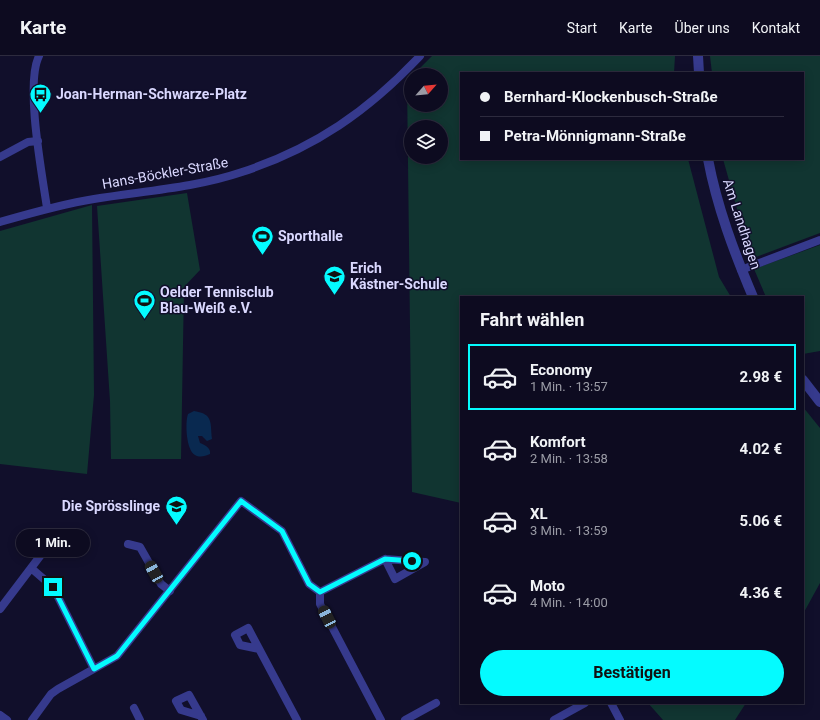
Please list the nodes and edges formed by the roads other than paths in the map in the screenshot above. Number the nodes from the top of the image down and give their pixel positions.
1 (39, 56) edge
2 (420, 56) edge
3 (698, 56) edge
4 (699, 72) edge
5 (38, 141) junction
6 (0, 157) edge
7 (708, 160) edge
8 (46, 208) junction
9 (0, 222) edge
10 (820, 240) edge
11 (741, 270) junction
12 (753, 296) edge
13 (804, 381) edge
14 (820, 402) edge
15 (52, 539) dead end
16 (128, 544) dead end
17 (385, 559) dead end
18 (31, 568) junction
19 (170, 591) junction
20 (320, 592) junction
21 (0, 609) edge
22 (259, 649) dead end
23 (94, 669) junction
24 (436, 703) dead end
25 (583, 704) edge
26 (612, 704) edge
27 (134, 708) dead end
28 (0, 715) edge
29 (7, 720) edge
30 (32, 720) edge
31 (140, 720) edge
32 (296, 720) edge
33 (381, 720) edge
34 (405, 720) edge
35 (554, 720) edge
36 (620, 720) edge

1 - 5 street
2 - 8 street, Hans-Böckler-Straße
3 - 4 street
5 - 6 street
5 - 8 street
7 - 11 street, Am Landhagen
8 - 9 street, Hans-Böckler-Straße
10 - 11 street
11 - 12 street, Am Landhagen
13 - 14 street
15 - 18 street
16 - 19 street
17 - 20 street
18 - 21 street
18 - 23 street
19 - 20 street
19 - 23 street
20 - 33 street
22 - 32 street
23 - 30 street
24 - 34 street
25 - 35 street
26 - 36 street
27 - 31 street
28 - 29 street

